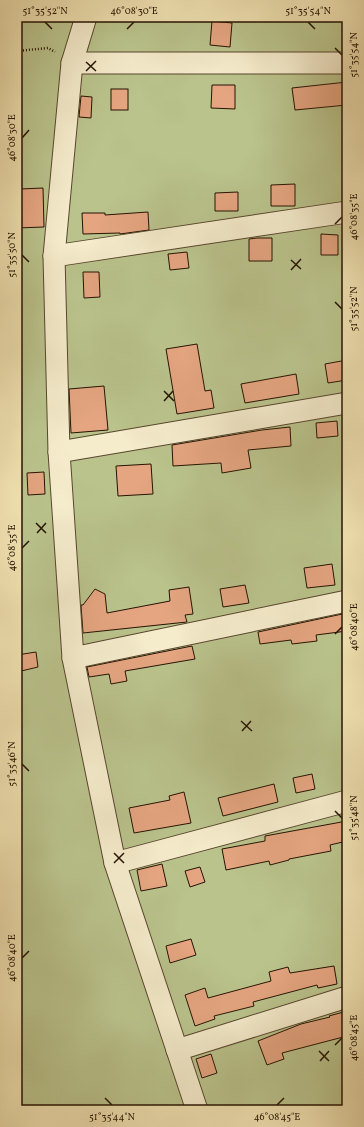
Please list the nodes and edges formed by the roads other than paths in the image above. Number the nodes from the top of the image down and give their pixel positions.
1 (86, 17) edge
2 (72, 63) junction
3 (347, 63) edge
4 (347, 212) edge
5 (54, 256) junction
6 (347, 403) edge
7 (59, 452) junction
8 (347, 601) edge
9 (73, 658) junction
10 (347, 801) edge
11 (114, 863) junction
12 (347, 997) edge
13 (177, 1050) junction
14 (197, 1110) edge

1 - 2 lane
2 - 3 lane
2 - 5 lane
4 - 5 lane
5 - 7 lane
6 - 7 lane
7 - 9 lane
8 - 9 lane
9 - 11 lane
10 - 11 lane
11 - 13 lane
12 - 13 lane
13 - 14 lane

